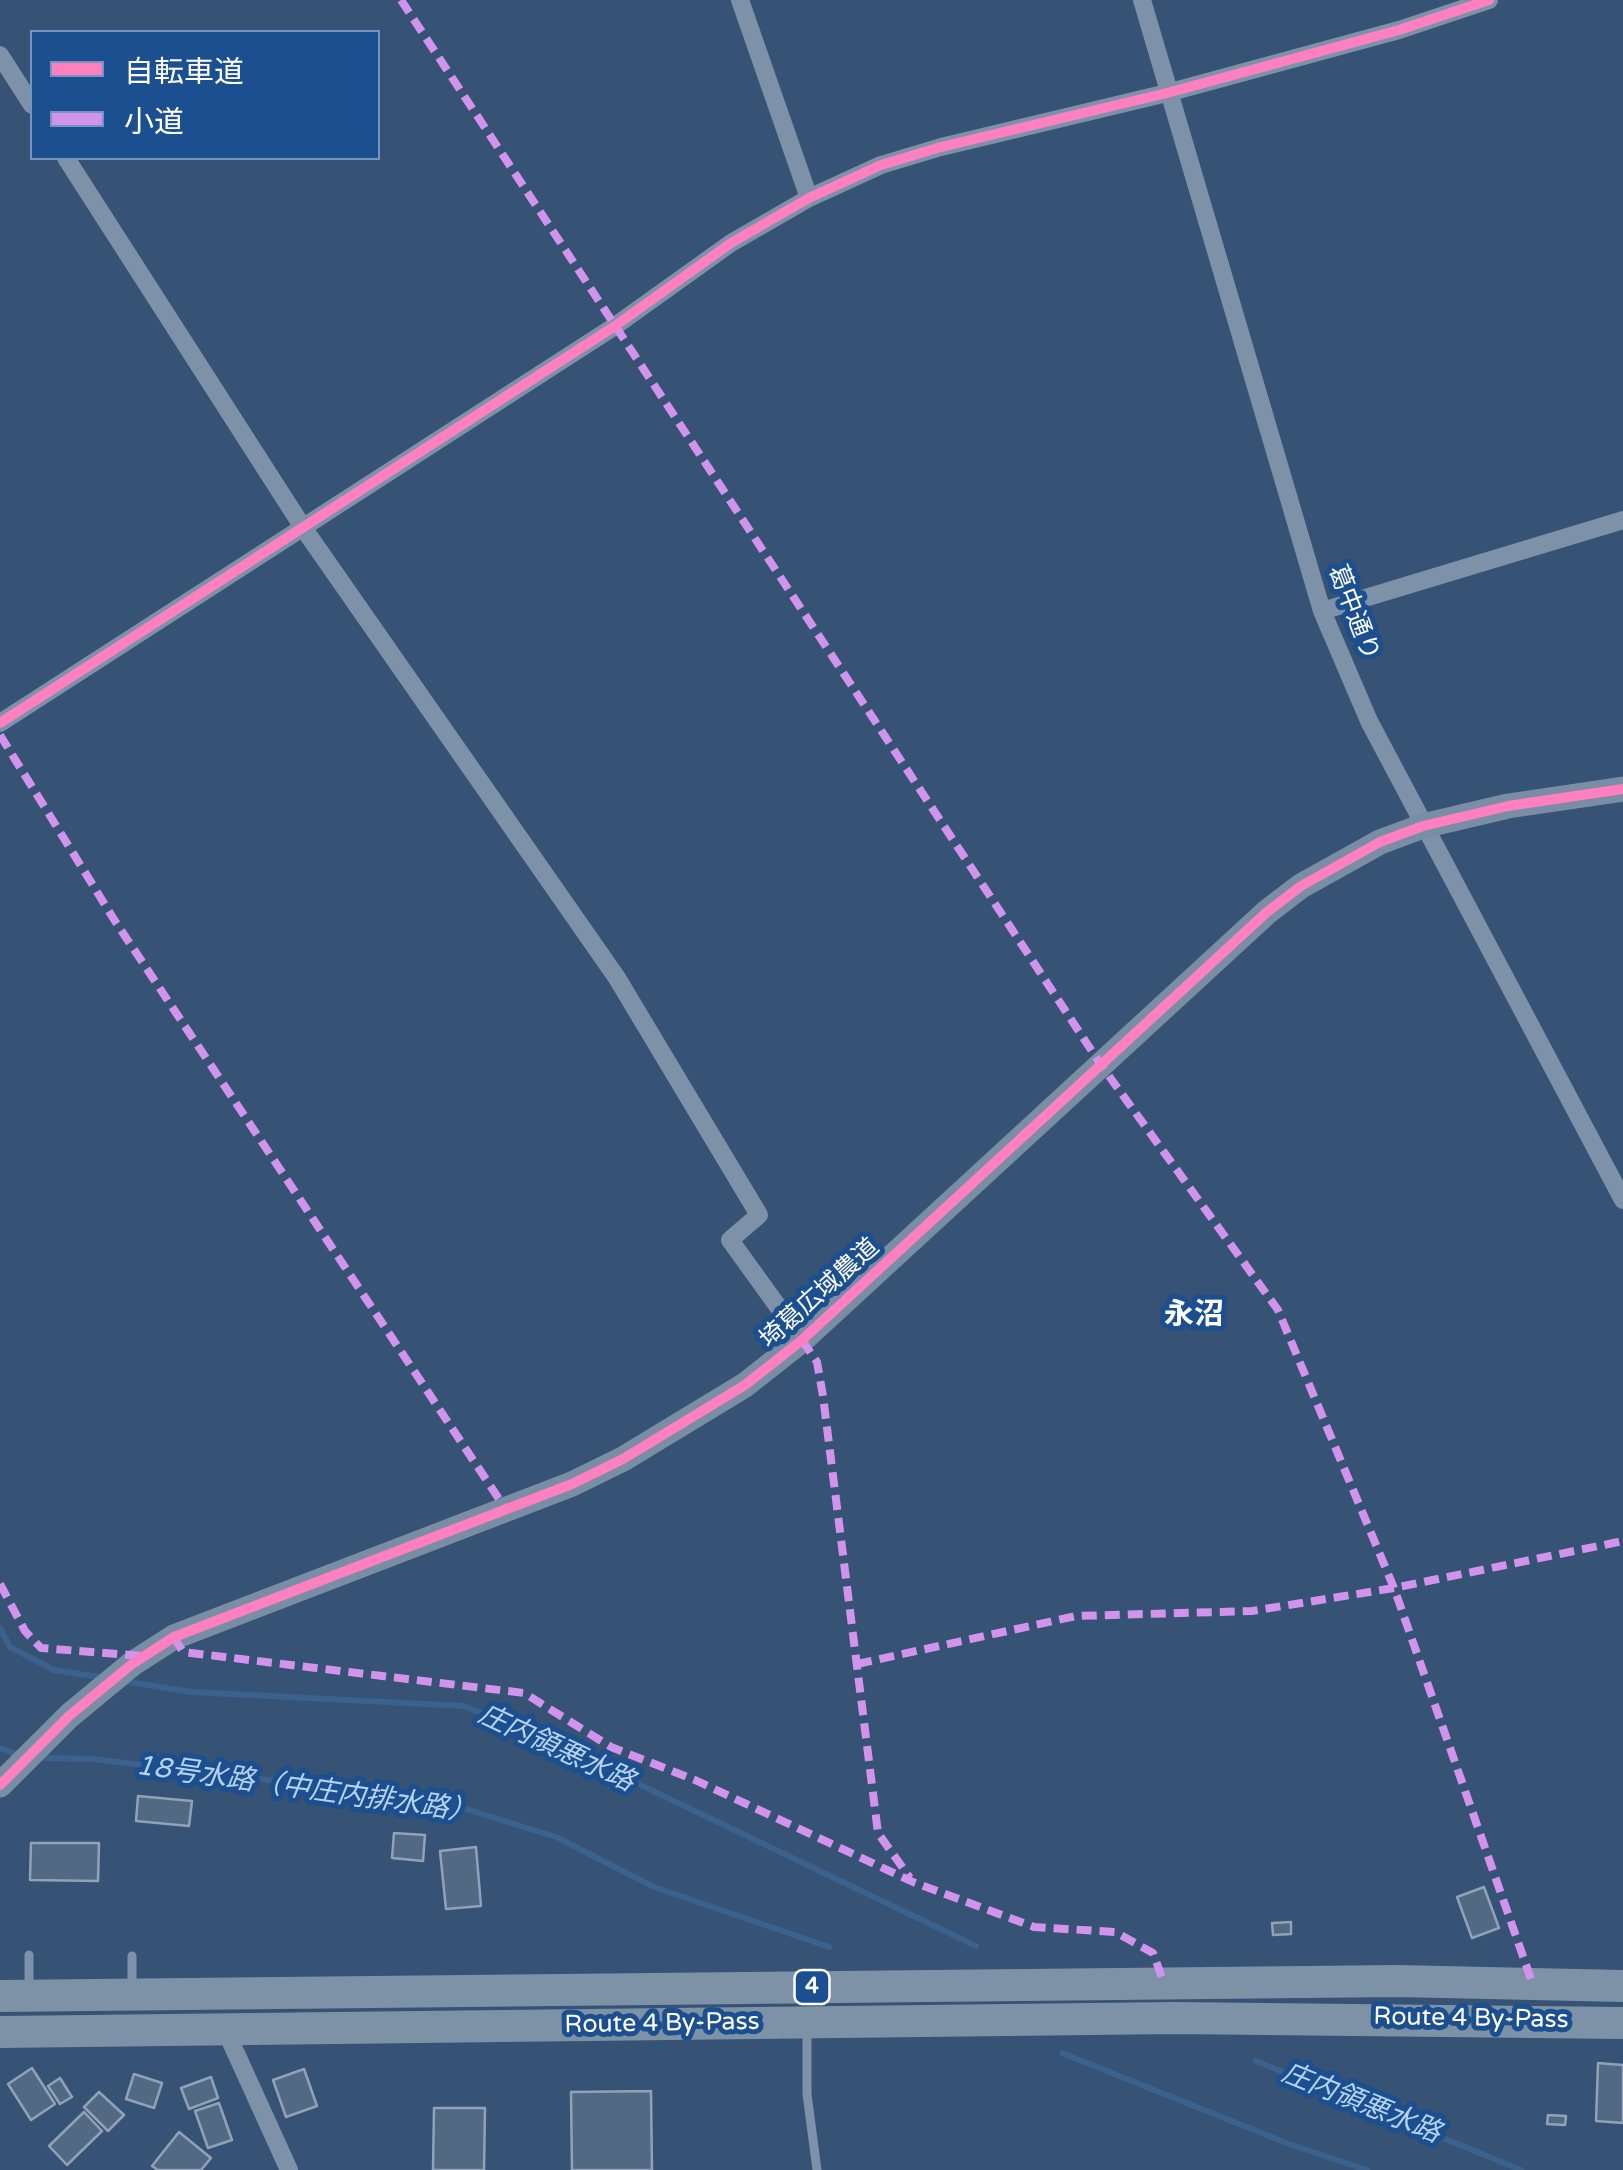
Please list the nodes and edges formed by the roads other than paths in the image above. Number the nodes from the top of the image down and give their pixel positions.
1 (740, 0) edge
2 (1142, 0) edge
3 (1489, 0) edge
4 (0, 54) edge
5 (1167, 92) junction
6 (30, 103) edge
7 (67, 160) edge
8 (809, 198) junction
9 (1623, 520) edge
10 (304, 529) junction
11 (1322, 611) junction
12 (0, 723) edge
13 (1623, 789) edge
14 (1424, 826) junction
15 (1623, 1200) edge
16 (802, 1340) junction
17 (6, 1779) edge
18 (29, 1955) dead end
19 (132, 1956) dead end
20 (1623, 1986) edge
21 (132, 1993) junction
22 (14, 1996) edge
23 (807, 2022) junction
24 (1623, 2023) edge
25 (225, 2030) junction
26 (0, 2032) edge
27 (289, 2170) edge
28 (817, 2170) edge

1 - 8 street
2 - 5 street, 葛中通り
3 - 5 street
4 - 6 street
5 - 8 street
5 - 11 street, 葛中通り
7 - 10 street
8 - 10 street
9 - 11 street
10 - 12 street
10 - 16 street
11 - 14 street, 葛中通り
13 - 14 street, 埼葛広域農道
14 - 15 street, 葛中通り
14 - 16 street, 埼葛広域農道
16 - 17 street, 埼葛広域農道
18 - 22 lane
19 - 21 lane
20 - 21 highway, Route 4 By-Pass / 4
21 - 22 highway, Route 4 By-Pass / 4
23 - 24 highway, Route 4 By-Pass / 4
23 - 25 highway, Route 4 By-Pass / 4
23 - 28 lane
25 - 26 highway, Route 4 By-Pass / 4
25 - 27 street

